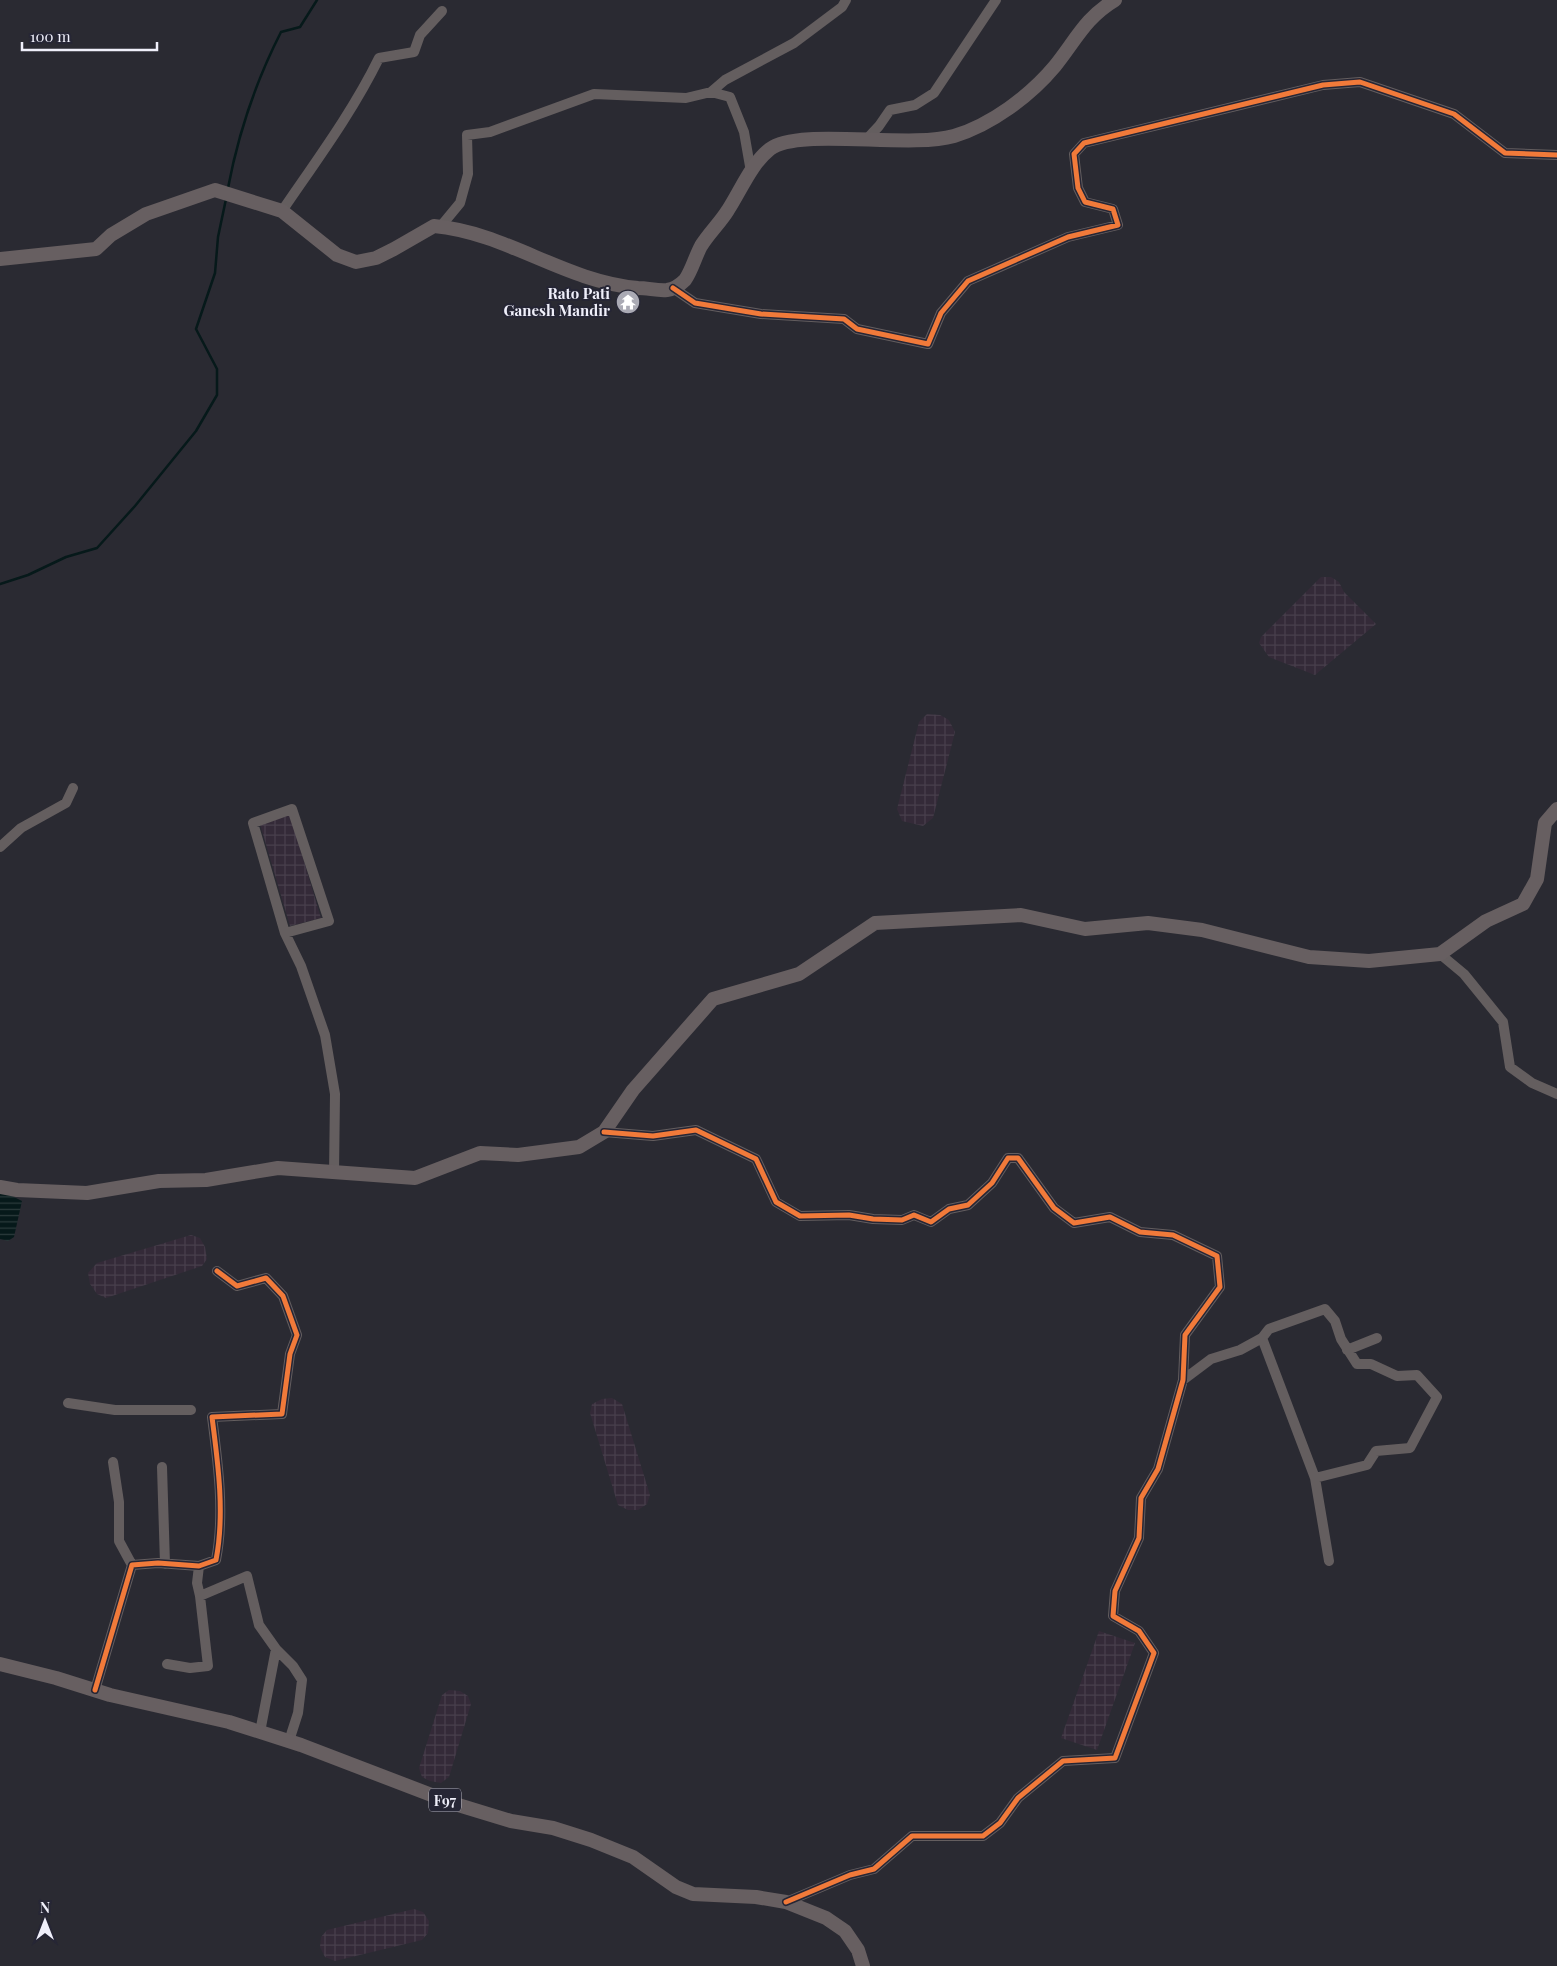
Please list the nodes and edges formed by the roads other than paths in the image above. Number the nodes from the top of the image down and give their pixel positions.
1 (846, 0) edge
2 (996, 0) edge
3 (1115, 0) edge
4 (442, 10) dead end
5 (711, 92) junction
6 (865, 141) junction
7 (1557, 155) edge
8 (751, 172) junction
9 (282, 211) junction
10 (441, 226) junction
11 (0, 259) edge
12 (673, 288) junction
13 (73, 788) dead end
14 (1557, 809) edge
15 (0, 847) edge
16 (285, 933) junction
17 (1440, 954) junction
18 (1557, 1094) edge
19 (604, 1132) junction
20 (334, 1174) junction
21 (0, 1187) edge
22 (217, 1271) dead end
23 (1262, 1338) junction
24 (1377, 1338) dead end
25 (1347, 1350) junction
26 (1182, 1380) junction
27 (68, 1403) dead end
28 (192, 1410) dead end
29 (113, 1462) dead end
30 (162, 1467) dead end
31 (1315, 1478) junction
32 (1329, 1562) dead end
33 (165, 1564) junction
34 (132, 1566) junction
35 (199, 1566) junction
36 (200, 1596) junction
37 (276, 1649) junction
38 (0, 1664) edge
39 (167, 1664) dead end
40 (95, 1690) junction
41 (260, 1732) junction
42 (289, 1741) junction
43 (786, 1902) junction
44 (863, 1966) edge

1 - 5 street
2 - 6 street
3 - 6 main road
4 - 9 street
5 - 8 street
5 - 10 street
6 - 8 main road
7 - 12 street
8 - 12 main road
9 - 10 main road
9 - 11 main road
10 - 12 main road
13 - 15 street
14 - 17 main road
16 - 16 street
16 - 20 street
17 - 18 street
17 - 19 main road
19 - 20 main road
19 - 26 street
20 - 21 main road
22 - 35 street
23 - 25 street
23 - 26 street
23 - 31 street
24 - 25 street
25 - 31 street
26 - 43 street
27 - 28 street
29 - 34 street
30 - 33 street
31 - 32 street
33 - 34 street
33 - 35 street
34 - 40 street
35 - 36 street
36 - 37 street
36 - 39 street
37 - 41 street
37 - 42 street
38 - 40 main road, F97
40 - 41 main road, F97
41 - 42 main road, F97
42 - 43 main road, F97
43 - 44 main road, F97

